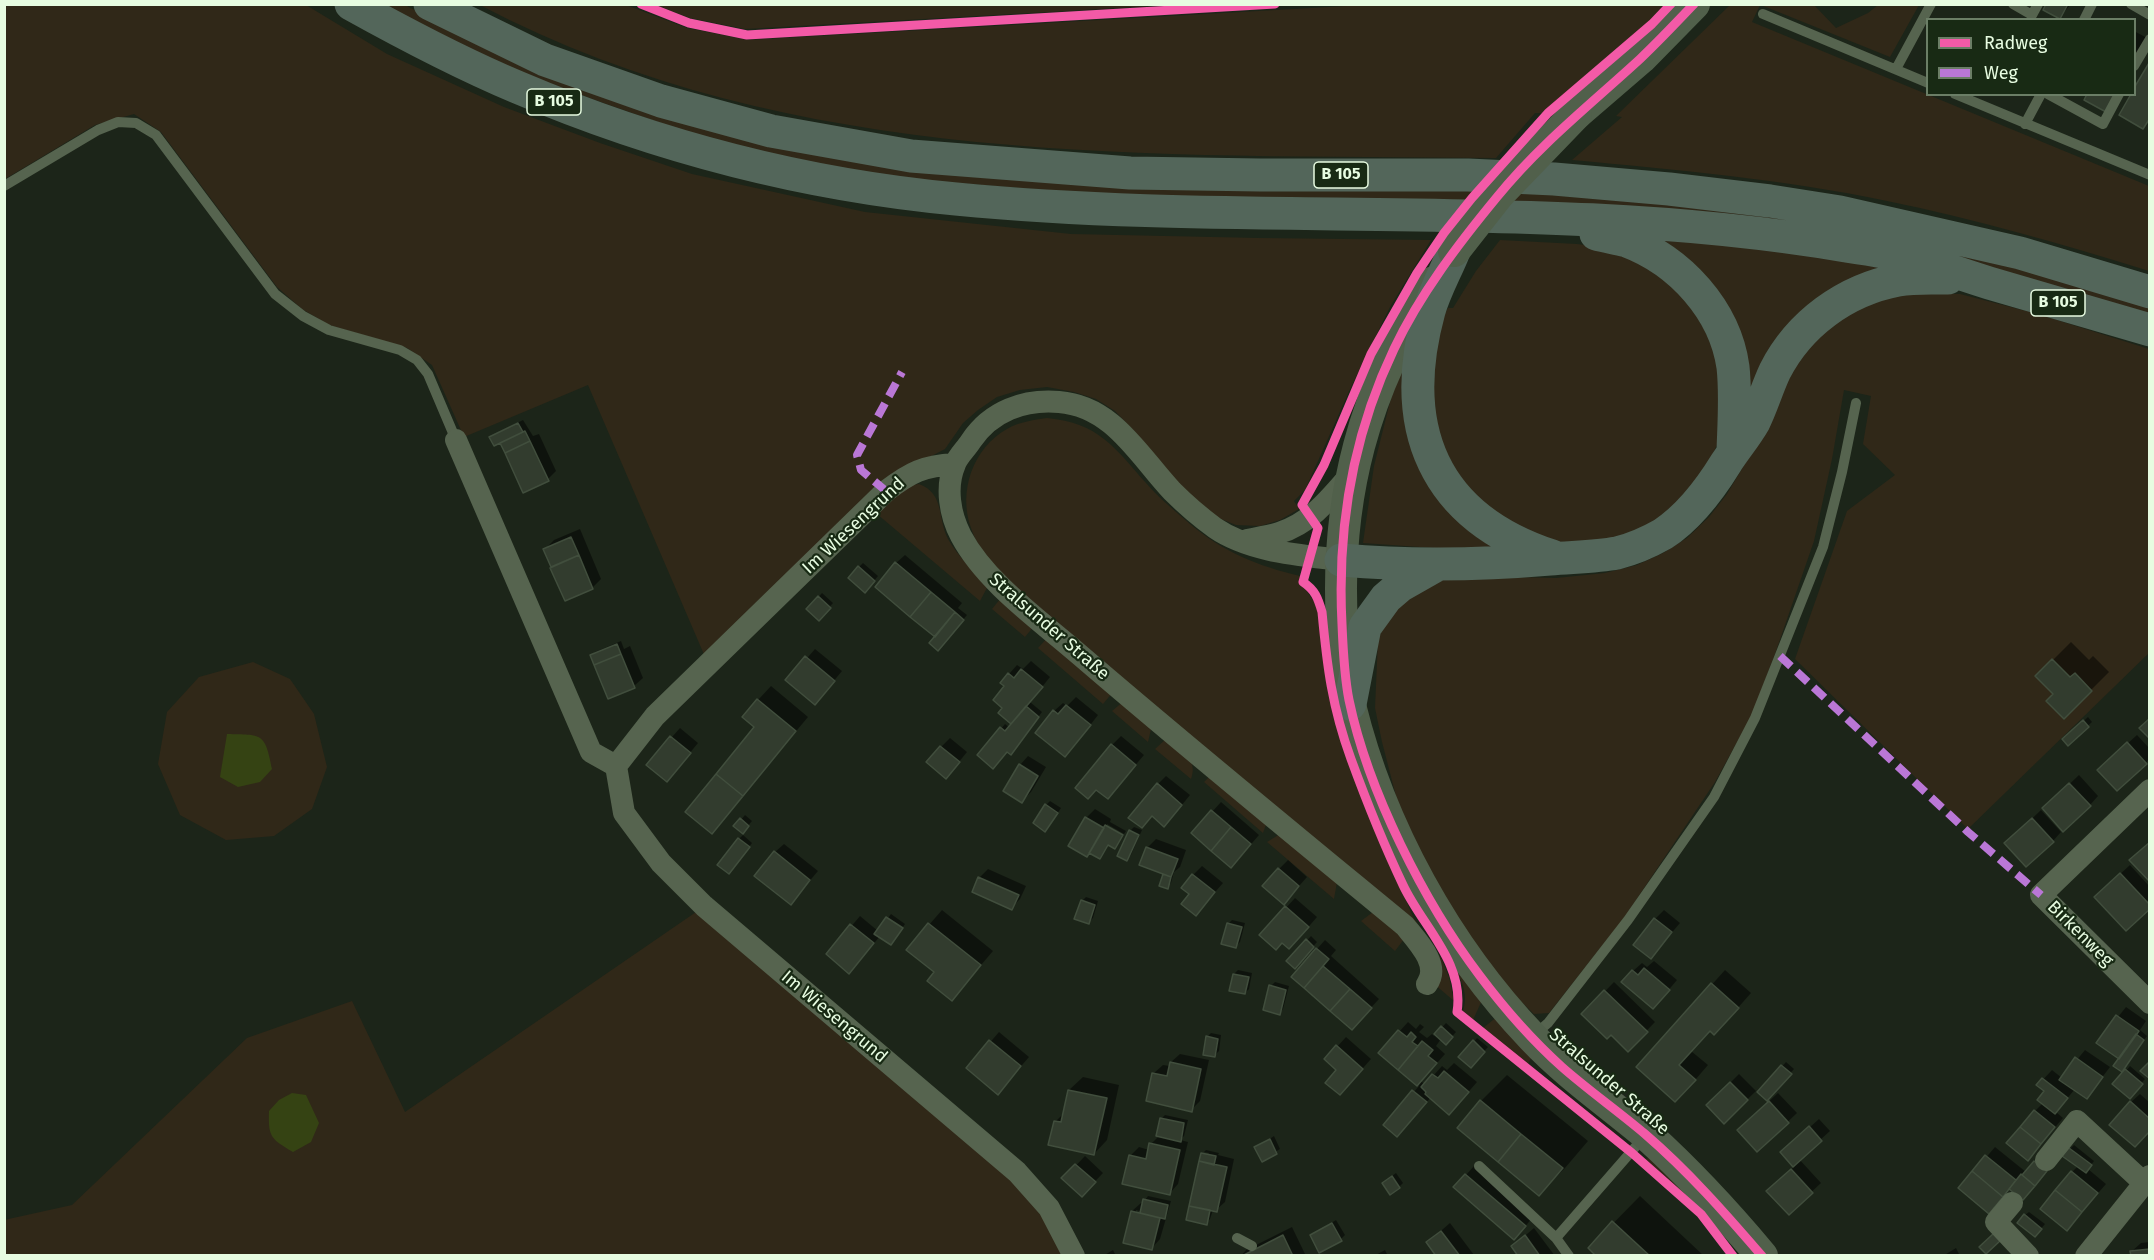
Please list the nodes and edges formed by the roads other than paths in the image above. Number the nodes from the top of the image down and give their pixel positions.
1 (351, 4) edge
2 (430, 4) edge
3 (1695, 4) edge
4 (1931, 4) edge
5 (2013, 4) edge
6 (2038, 4) edge
7 (2092, 4) edge
8 (2131, 4) edge
9 (1762, 14) dead end
10 (2150, 15) edge
11 (2085, 18) edge
12 (2150, 39) edge
13 (2136, 63) edge
14 (1896, 69) junction
15 (1926, 82) edge
16 (1960, 96) edge
17 (2040, 96) edge
18 (2052, 96) edge
19 (2118, 96) edge
20 (2025, 124) junction
21 (2150, 175) edge
22 (4, 186) edge
23 (1539, 218) junction
24 (1454, 251) joint
25 (1967, 277) junction
26 (2150, 292) edge
27 (1424, 308) junction
28 (2150, 330) edge
29 (1856, 404) dead end
30 (456, 440) joint
31 (1733, 452) junction
32 (955, 464) junction
33 (1351, 474) junction
34 (1242, 541) junction
35 (1560, 558) junction
36 (1341, 560) junction
37 (1440, 563) junction
38 (1350, 704) junction
39 (616, 766) junction
40 (2150, 790) edge
41 (1427, 984) dead end
42 (2150, 1003) edge
43 (1532, 1037) junction
44 (1646, 1135) junction
45 (2046, 1160) dead end
46 (1479, 1166) dead end
47 (2147, 1179) edge
48 (2012, 1203) dead end
49 (1237, 1238) dead end
50 (1556, 1238) junction
51 (1252, 1246) dead end
52 (1074, 1256) edge
53 (1569, 1256) edge
54 (1762, 1256) edge
55 (2028, 1256) edge
56 (2086, 1256) edge

1 - 23 highway, B 105
2 - 26 highway, B 105
3 - 24 street, bridge
4 - 14 lane
5 - 6 lane
7 - 11 lane
8 - 10 lane
9 - 14 lane
12 - 13 lane
14 - 15 lane
16 - 20 lane
17 - 20 lane
18 - 19 lane
20 - 21 lane
22 - 30 lane
23 - 25 highway, B 105
23 - 31 highway
24 - 27 highway
25 - 28 highway, B 105
25 - 31 highway
27 - 33 street, Stralsunder Straße
27 - 35 highway
29 - 43 lane
30 - 39 street
31 - 35 highway
32 - 34 street, Stralsunder Straße
32 - 39 street, Im Wiesengrund
32 - 41 street, Stralsunder Straße
33 - 34 street, Stralsunder Straße
33 - 36 street, Stralsunder Straße
34 - 36 street, Stralsunder Straße
35 - 37 highway
36 - 37 highway
36 - 38 street, Stralsunder Straße
37 - 38 highway
38 - 43 street, Stralsunder Straße
39 - 52 street, Im Wiesengrund
40 - 42 street, Birkenweg
43 - 44 street, Stralsunder Straße
44 - 50 lane
44 - 54 street, Stralsunder Straße
45 - 47 street
46 - 50 lane
47 - 56 street
48 - 55 street
49 - 51 lane
50 - 53 lane

